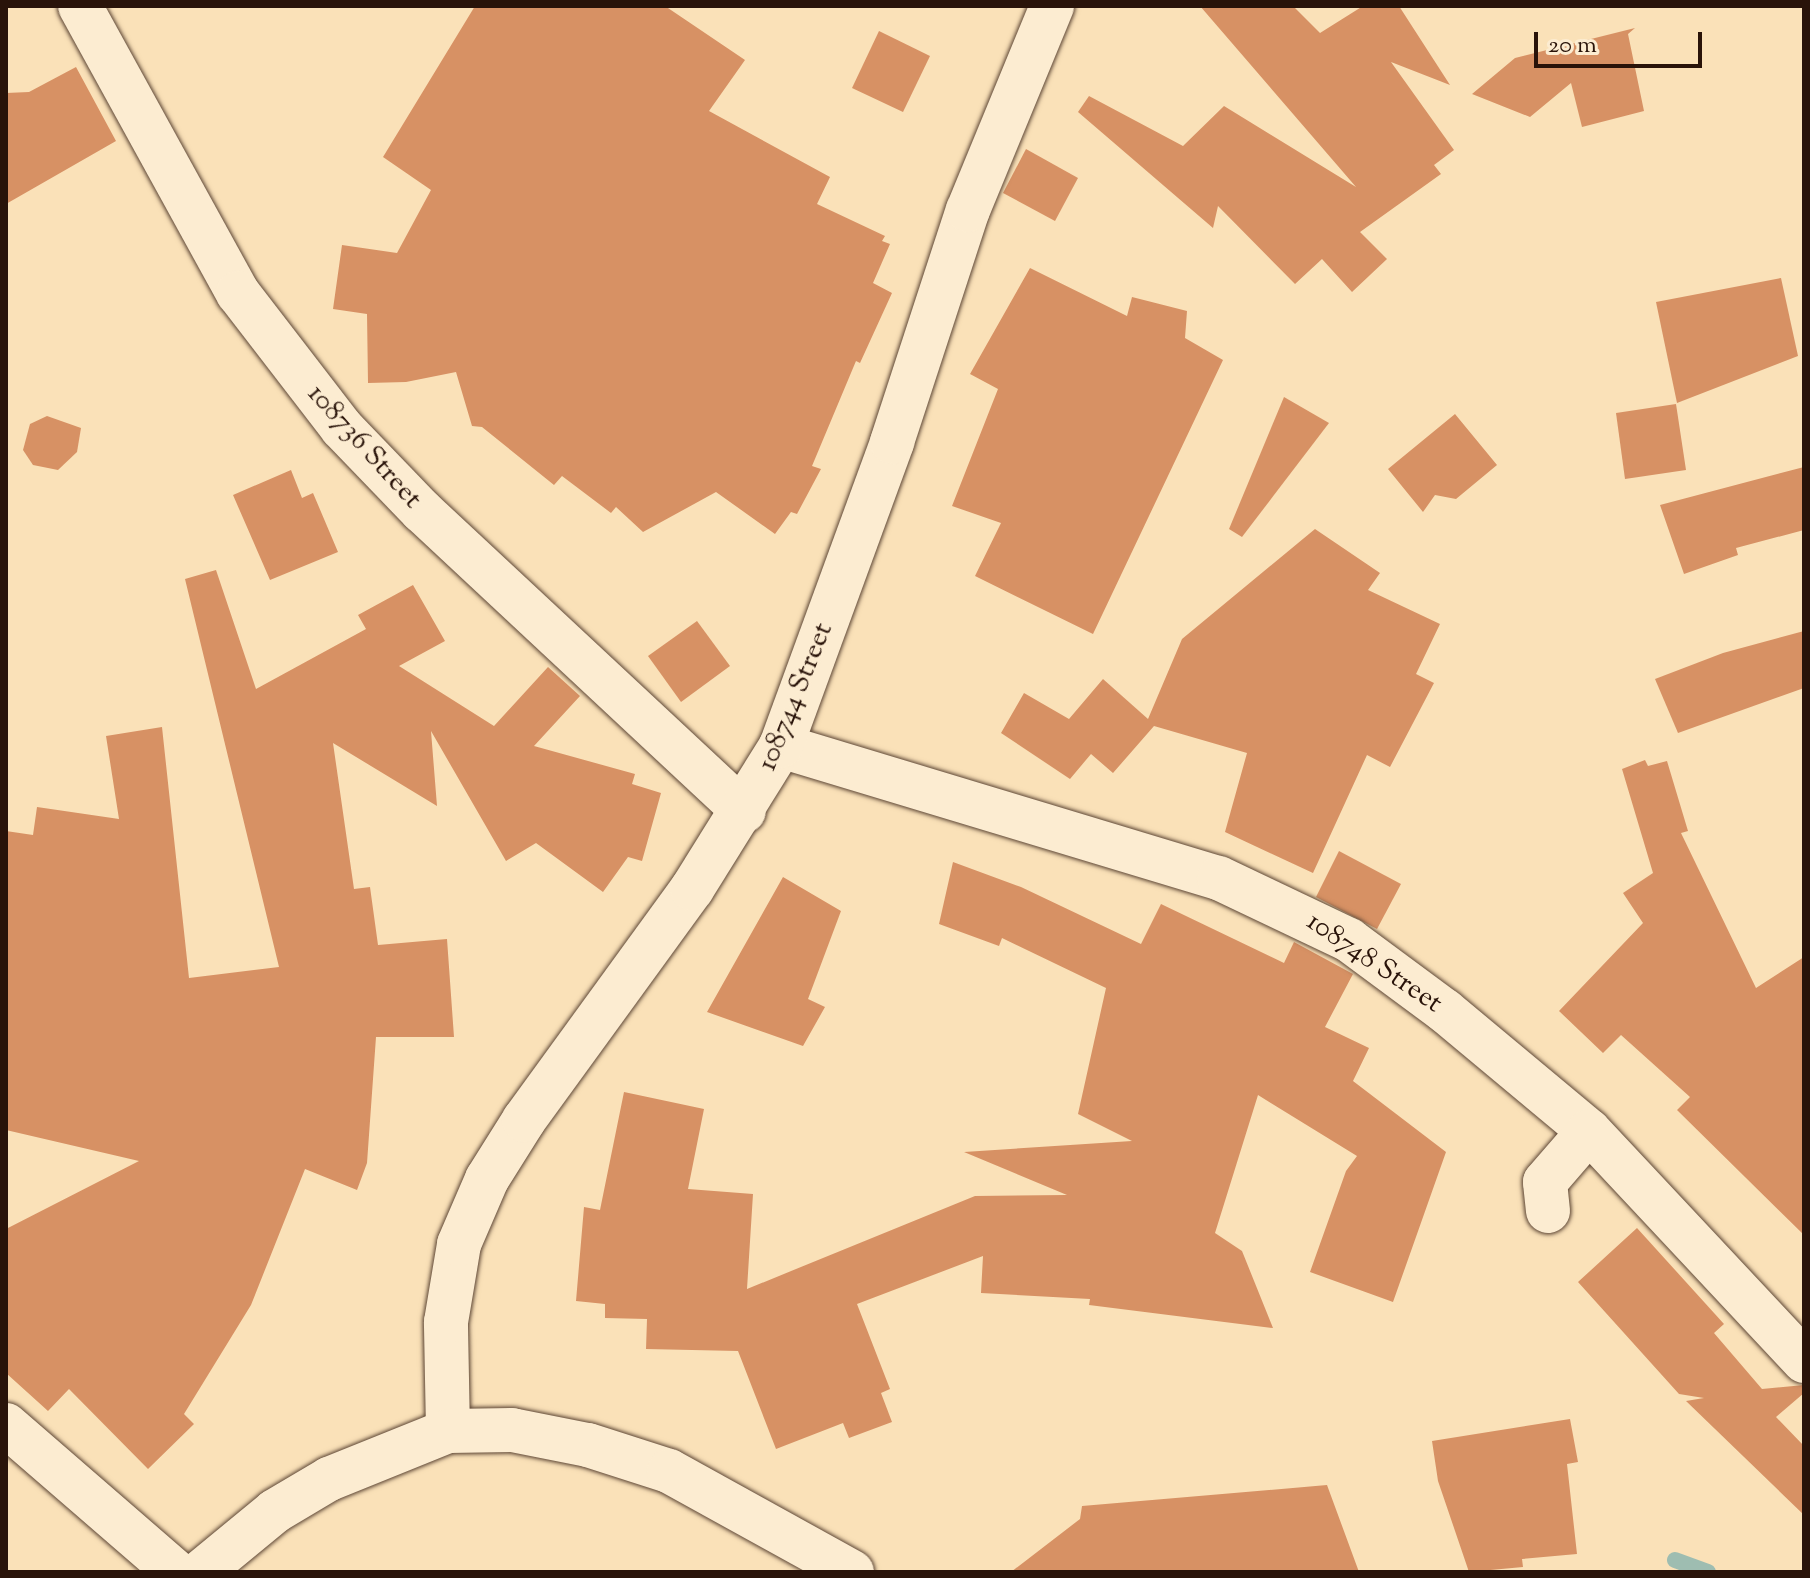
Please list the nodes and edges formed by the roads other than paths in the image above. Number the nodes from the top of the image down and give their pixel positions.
1 (80, 6) edge
2 (1052, 6) edge
3 (781, 746) junction
4 (744, 811) junction
5 (1589, 1131) junction
6 (1548, 1211) dead end
7 (1804, 1361) edge
8 (6, 1425) edge
9 (448, 1431) junction
10 (176, 1572) edge
11 (201, 1572) edge
12 (852, 1572) edge

1 - 4 street, 108736 Street
2 - 3 street, 108744 Street
3 - 4 street, 108744 Street
3 - 5 street, 108748 Street
4 - 9 street, 108744 Street
5 - 6 street
5 - 7 street, 108748 Street
8 - 10 street
9 - 11 street
9 - 12 street

